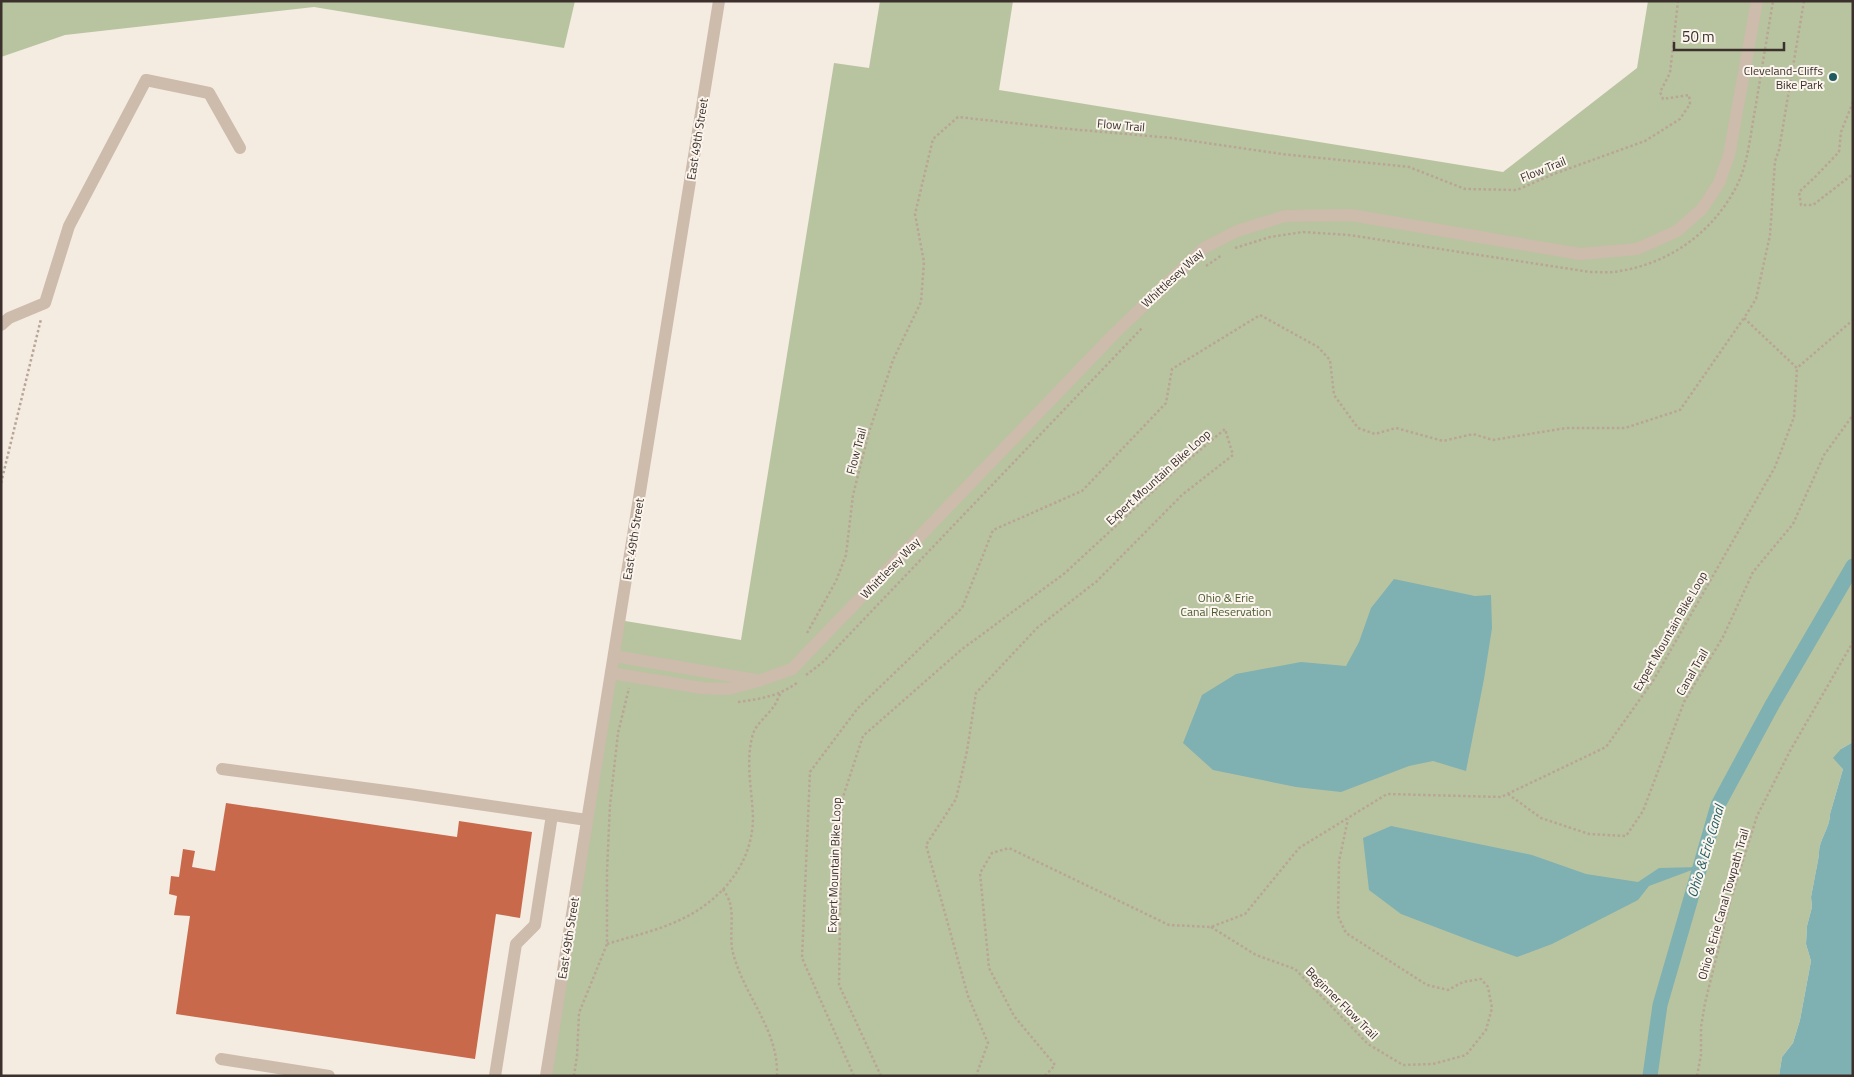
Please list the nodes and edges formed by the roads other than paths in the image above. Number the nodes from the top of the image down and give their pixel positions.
1 (719, 1) edge
2 (1757, 1) edge
3 (240, 148) dead end
4 (1, 325) edge
5 (614, 656) junction
6 (611, 673) junction
7 (758, 681) junction
8 (222, 769) dead end
9 (552, 815) junction
10 (587, 820) junction
11 (221, 1059) dead end
12 (329, 1076) edge
13 (495, 1076) edge
14 (546, 1076) edge

1 - 5 street, East 49th Street
2 - 7 street, Whittlesey Way
3 - 4 street
5 - 6 street, East 49th Street
5 - 7 street
6 - 7 street, Whittlesey Way
6 - 10 street, East 49th Street
8 - 9 street
9 - 10 street
9 - 13 street
10 - 14 street, East 49th Street
11 - 12 street

